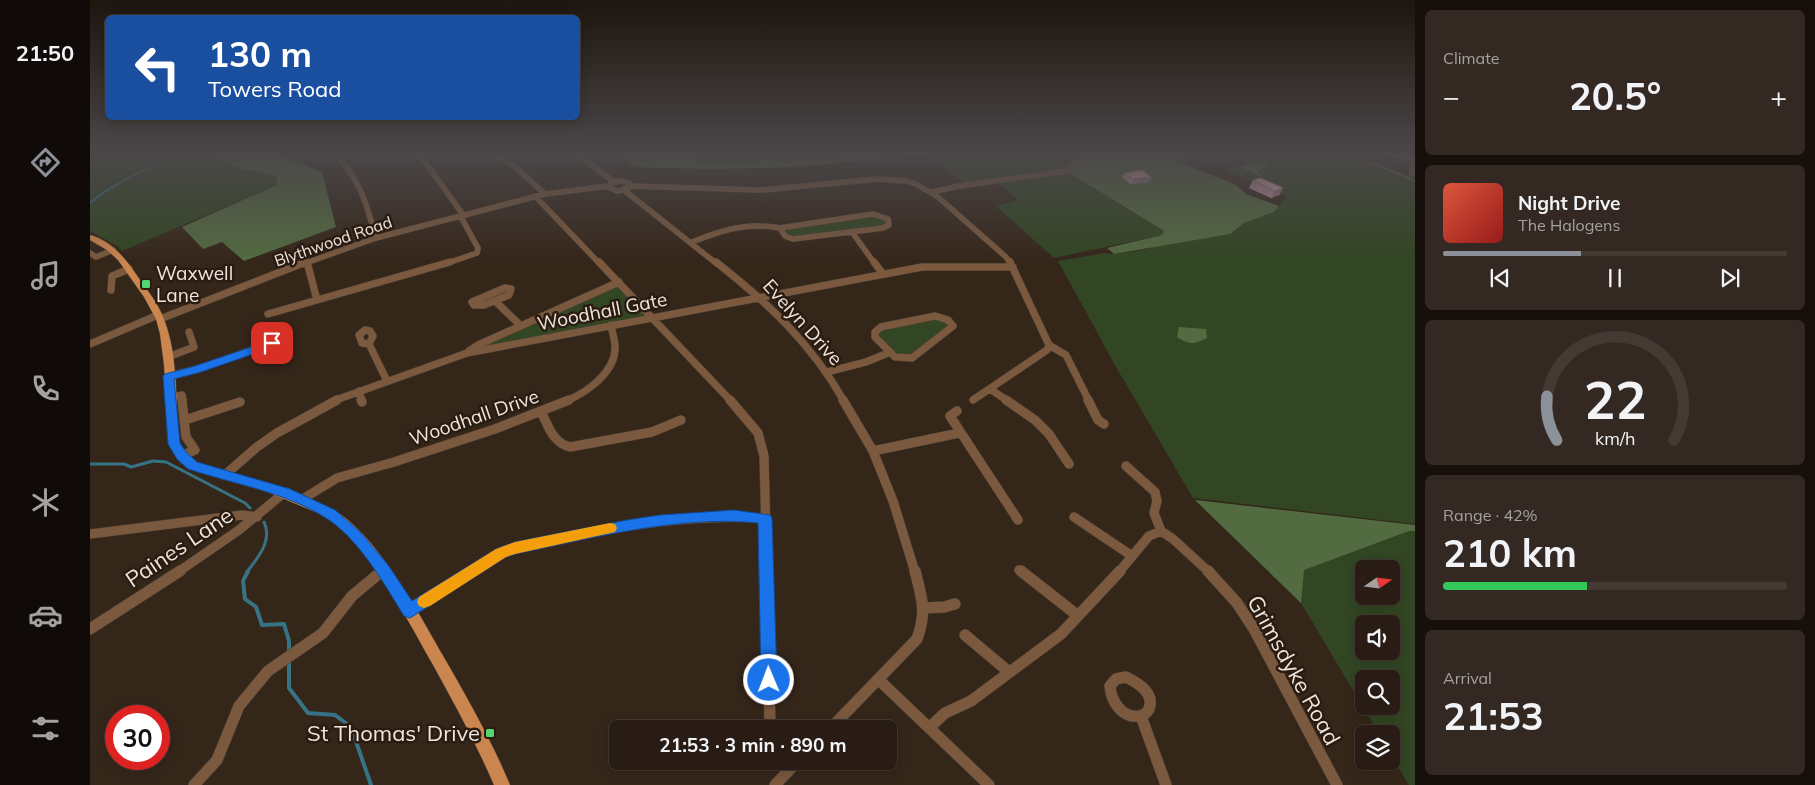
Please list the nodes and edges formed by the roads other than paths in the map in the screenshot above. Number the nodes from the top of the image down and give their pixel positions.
1 (627, 188) edge
2 (361, 189) edge
3 (443, 189) edge
4 (540, 189) edge
5 (588, 189) edge
6 (609, 189) edge
7 (624, 189) edge
8 (669, 189) edge
9 (777, 189) edge
10 (925, 189) edge
11 (947, 189) edge
12 (932, 192) junction
13 (546, 194) junction
14 (536, 197) junction
15 (462, 217) junction
16 (780, 228) junction
17 (852, 232) junction
18 (90, 237) edge
19 (376, 238) junction
20 (692, 242) junction
21 (113, 250) junction
22 (90, 253) edge
23 (308, 262) junction
24 (1013, 267) junction
25 (129, 269) junction
26 (883, 274) junction
27 (619, 282) junction
28 (111, 290) dead end
29 (760, 297) junction
30 (317, 300) junction
31 (495, 301) junction
32 (268, 314) dead end
33 (159, 317) junction
34 (653, 318) junction
35 (611, 325) junction
36 (521, 326) junction
37 (189, 332) dead end
38 (500, 335) junction
39 (272, 343) dead end
40 (90, 344) edge
41 (369, 344) dead end
42 (1049, 345) junction
43 (506, 346) junction
44 (467, 353) junction
45 (888, 353) junction
46 (168, 357) junction
47 (827, 372) junction
48 (169, 376) junction
49 (387, 381) junction
50 (990, 389) junction
51 (359, 391) junction
52 (170, 398) junction
53 (973, 400) dead end
54 (240, 402) dead end
55 (362, 402) dead end
56 (541, 411) junction
57 (954, 414) dead end
58 (185, 420) junction
59 (681, 420) dead end
60 (1104, 424) dead end
61 (959, 433) junction
62 (873, 451) junction
63 (181, 456) junction
64 (1069, 464) dead end
65 (1126, 466) dead end
66 (225, 475) junction
67 (285, 492) junction
68 (301, 500) junction
69 (257, 517) junction
70 (1074, 517) dead end
71 (765, 518) junction
72 (1018, 520) dead end
73 (1161, 531) junction
74 (90, 534) edge
75 (1132, 556) junction
76 (383, 570) junction
77 (1019, 570) dead end
78 (955, 604) dead end
79 (924, 608) junction
80 (410, 611) junction
81 (1077, 615) junction
82 (90, 629) edge
83 (965, 635) dead end
84 (1009, 672) junction
85 (879, 680) junction
86 (1141, 716) dead end
87 (770, 720) edge
88 (839, 720) edge
89 (929, 728) junction
90 (788, 772) edge
91 (194, 785) edge
92 (502, 785) edge
93 (775, 785) edge
94 (989, 785) edge
95 (1166, 785) edge
96 (1337, 785) edge

1 - 20 street, Evelyn Drive
2 - 19 street
3 - 15 street
4 - 13 street
5 - 13 street, Blythwood Road
6 - 7 street
8 - 9 street
10 - 12 street
11 - 12 street
12 - 24 street
13 - 14 street, Blythwood Road
14 - 15 street, Blythwood Road
14 - 27 street
15 - 19 street, Blythwood Road
15 - 30 street
16 - 17 street
16 - 17 street
16 - 20 street
17 - 26 street
18 - 21 main road
19 - 23 street, Blythwood Road
20 - 29 street, Evelyn Drive
21 - 22 street
21 - 25 main road
23 - 30 street
23 - 33 street, Blythwood Road
24 - 26 street, Woodhall Gate
24 - 42 street
25 - 28 street
25 - 33 main road
26 - 29 street, Woodhall Gate
27 - 34 street
27 - 36 street
29 - 34 street, Woodhall Gate
29 - 47 street, Evelyn Drive
30 - 32 street
31 - 31 street
31 - 36 street
33 - 40 street
33 - 46 main road
34 - 35 street, Woodhall Gate
34 - 71 street
35 - 43 street, Woodhall Gate
35 - 56 street, Woodhall Drive
36 - 38 street
37 - 46 street
38 - 43 street
38 - 44 street
39 - 48 street
41 - 49 street
42 - 50 street
42 - 60 street
43 - 44 street, Woodhall Gate
44 - 49 street, Woodhall Gate
45 - 45 street
45 - 47 street
46 - 48 main road
47 - 62 street, Evelyn Drive
48 - 52 main road
49 - 51 street, Woodhall Gate
50 - 53 street
50 - 64 street
51 - 55 street
51 - 66 street, Woodhall Gate
52 - 58 street
52 - 63 main road
54 - 58 street
56 - 59 street
56 - 68 street, Woodhall Drive
57 - 61 street
58 - 63 street
61 - 62 street
61 - 72 street
62 - 79 street, Evelyn Drive
63 - 66 main road
65 - 73 street
66 - 67 main road
67 - 68 main road
67 - 69 street, Paines Lane
68 - 76 main road
69 - 74 street
69 - 82 street, Paines Lane
70 - 75 street
71 - 80 street
71 - 87 street
73 - 75 street
73 - 96 street, Grimsdyke Road
75 - 81 street
76 - 80 main road
76 - 91 street
77 - 81 street
78 - 79 street
79 - 85 street, Evelyn Drive
80 - 92 main road
81 - 84 street
83 - 84 street
84 - 89 street
85 - 88 street, Evelyn Drive
85 - 89 street
86 - 95 street
89 - 94 street
90 - 93 street

